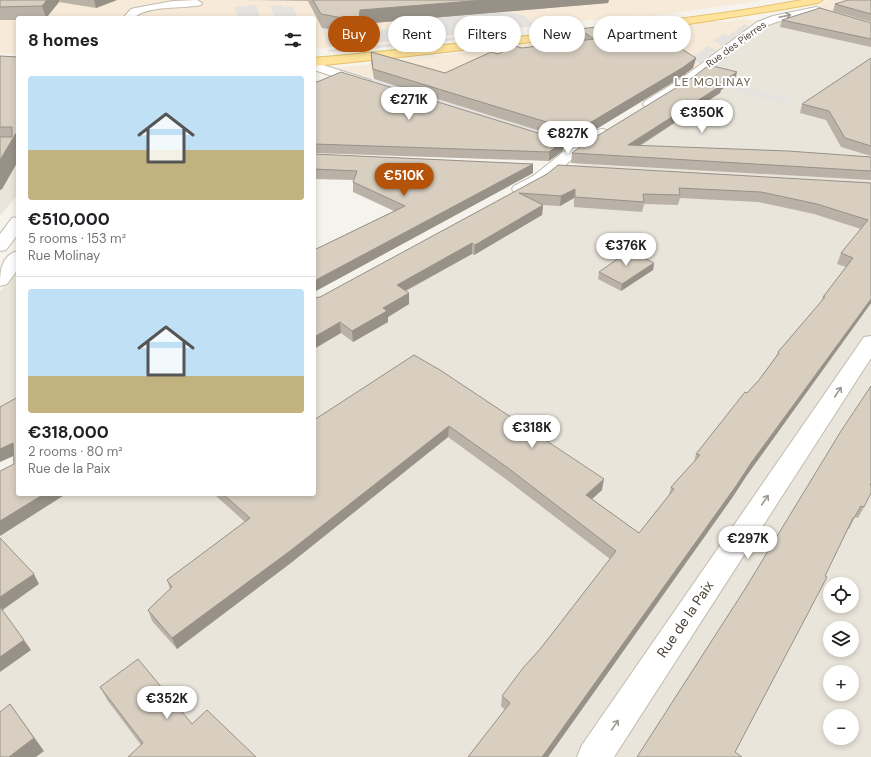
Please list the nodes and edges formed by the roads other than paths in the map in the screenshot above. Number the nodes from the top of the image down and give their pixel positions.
1 (786, 0) edge
2 (198, 1) edge
3 (166, 5) junction
4 (818, 6) edge
5 (139, 11) edge
6 (190, 12) dead end
7 (152, 16) edge
8 (316, 55) edge
9 (316, 62) edge
10 (316, 67) edge
11 (377, 86) edge
12 (637, 112) edge
13 (611, 128) edge
14 (560, 144) edge
15 (577, 149) junction
16 (530, 167) edge
17 (553, 168) junction
18 (574, 169) edge
19 (508, 196) edge
20 (16, 225) edge
21 (0, 246) edge
22 (16, 259) edge
23 (0, 280) edge
24 (871, 342) edge
25 (594, 757) edge

1 - 8 main road
2 - 3 street
2 - 6 street
3 - 5 street
3 - 7 street
4 - 9 main road
12 -> 4 street, Rue des Pierres
10 - 11 street
13 - 15 street
14 - 15 street
15 - 17 street
16 - 17 street
17 - 18 street
17 - 19 street
20 - 21 street
22 - 23 street
25 -> 24 street, Rue de la Paix

